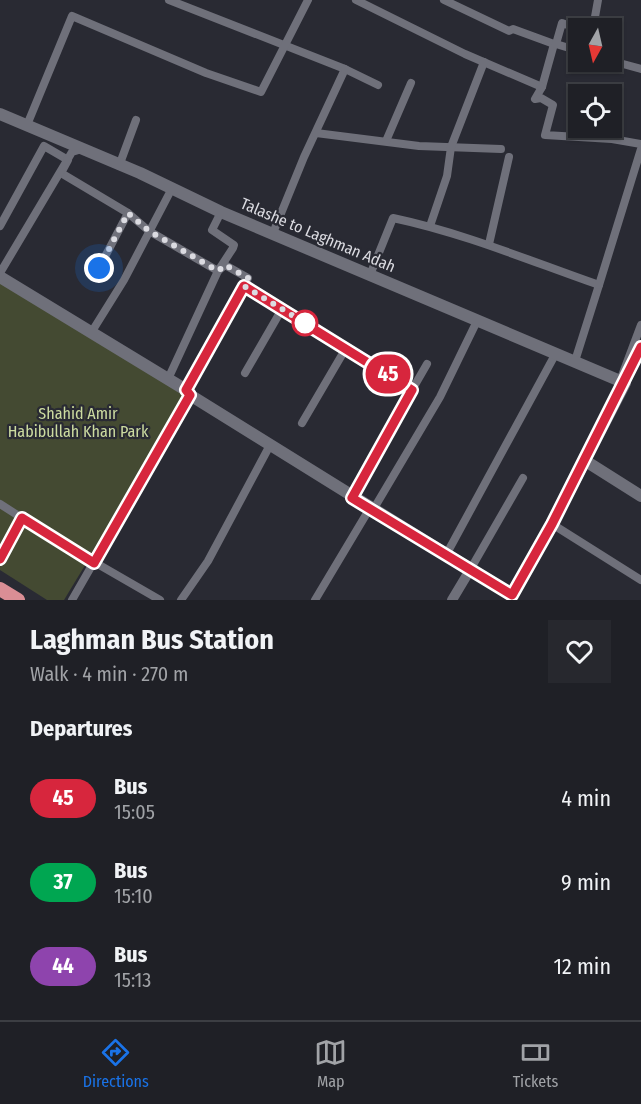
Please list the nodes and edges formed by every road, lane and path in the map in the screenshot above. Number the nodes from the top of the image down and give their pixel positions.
1 (169, 0) edge
2 (308, 0) edge
3 (356, 0) edge
4 (444, 0) edge
5 (598, 0) edge
6 (595, 18) edge
7 (568, 25) edge
8 (284, 45) junction
9 (568, 48) edge
10 (484, 62) junction
11 (622, 64) edge
12 (345, 69) junction
13 (641, 69) edge
14 (411, 83) dead end
15 (378, 85) dead end
16 (542, 87) junction
17 (0, 114) edge
18 (136, 120) dead end
19 (27, 125) junction
20 (316, 133) junction
21 (386, 141) junction
22 (641, 144) edge
23 (451, 147) junction
24 (82, 149) junction
25 (501, 149) dead end
26 (641, 149) edge
27 (508, 157) dead end
28 (119, 166) junction
29 (61, 173) junction
30 (169, 194) dead end
31 (221, 212) junction
32 (128, 213) junction
33 (0, 226) edge
34 (430, 226) junction
35 (149, 231) junction
36 (273, 233) junction
37 (489, 244) junction
38 (99, 268) dead end
39 (218, 271) junction
40 (0, 275) edge
41 (370, 275) junction
42 (599, 285) junction
43 (244, 286) junction
44 (282, 309) junction
45 (477, 321) junction
46 (641, 325) edge
47 (92, 333) junction
48 (641, 347) edge
49 (346, 348) junction
50 (556, 353) junction
51 (575, 361) junction
52 (427, 364) dead end
53 (245, 374) dead end
54 (168, 380) junction
55 (622, 382) junction
56 (412, 390) junction
57 (188, 393) junction
58 (302, 423) dead end
59 (269, 447) junction
60 (585, 460) junction
61 (522, 478) dead end
62 (641, 496) edge
63 (352, 498) junction
64 (0, 504) edge
65 (371, 509) junction
66 (22, 518) junction
67 (552, 524) junction
68 (446, 555) junction
69 (0, 559) edge
70 (94, 563) junction
71 (470, 570) junction
72 (641, 580) edge
73 (0, 589) edge
74 (516, 598) edge
75 (18, 600) edge
76 (72, 600) edge
77 (160, 600) edge
78 (181, 600) edge
79 (315, 600) edge
80 (452, 600) edge

1 - 8 street
2 - 8 street
3 - 10 street
4 - 16 street
5 - 6 street
7 - 9 street
8 - 12 street
8 - 19 street
10 - 16 street
10 - 23 street
11 - 13 street
12 - 15 street
12 - 20 street
14 - 21 street
16 - 22 street
17 - 19 main road, Talashe to Laghman Adah
18 - 28 street
19 - 24 main road, Talashe to Laghman Adah
20 - 21 street
20 - 36 street
21 - 23 street
23 - 25 street
23 - 34 street
24 - 28 main road, Talashe to Laghman Adah
24 - 29 street
26 - 42 street
27 - 37 street
28 - 31 main road, Talashe to Laghman Adah
29 - 32 street
29 - 33 street
29 - 40 street
30 - 35 street
31 - 36 main road, Talashe to Laghman Adah
31 - 39 street
32 - 35 street
32 - 38 street
34 - 37 street
34 - 41 street
35 - 39 street
35 - 47 street
36 - 41 main road, Talashe to Laghman Adah
37 - 42 street
39 - 43 street
39 - 54 street
40 - 47 main road
41 - 45 main road, Talashe to Laghman Adah
42 - 51 street
43 - 44 street
43 - 57 street
44 - 49 street
44 - 53 street
45 - 50 main road, Talashe to Laghman Adah
45 - 65 street
46 - 55 street
47 - 54 main road
48 - 55 street
49 - 56 street
49 - 58 street
50 - 51 main road, Talashe to Laghman Adah
50 - 68 street
51 - 55 main road, Talashe to Laghman Adah
52 - 56 street
54 - 57 main road
55 - 60 main road
56 - 63 street
57 - 59 main road
57 - 70 street
59 - 63 main road
59 - 78 street
60 - 62 main road
60 - 67 main road
61 - 71 street
63 - 65 main road
64 - 66 street
65 - 68 main road
65 - 79 street
66 - 69 street
66 - 70 street
67 - 72 street
67 - 74 main road
68 - 71 main road
70 - 76 street
70 - 77 street
71 - 74 main road
71 - 80 street
73 - 75 highway

